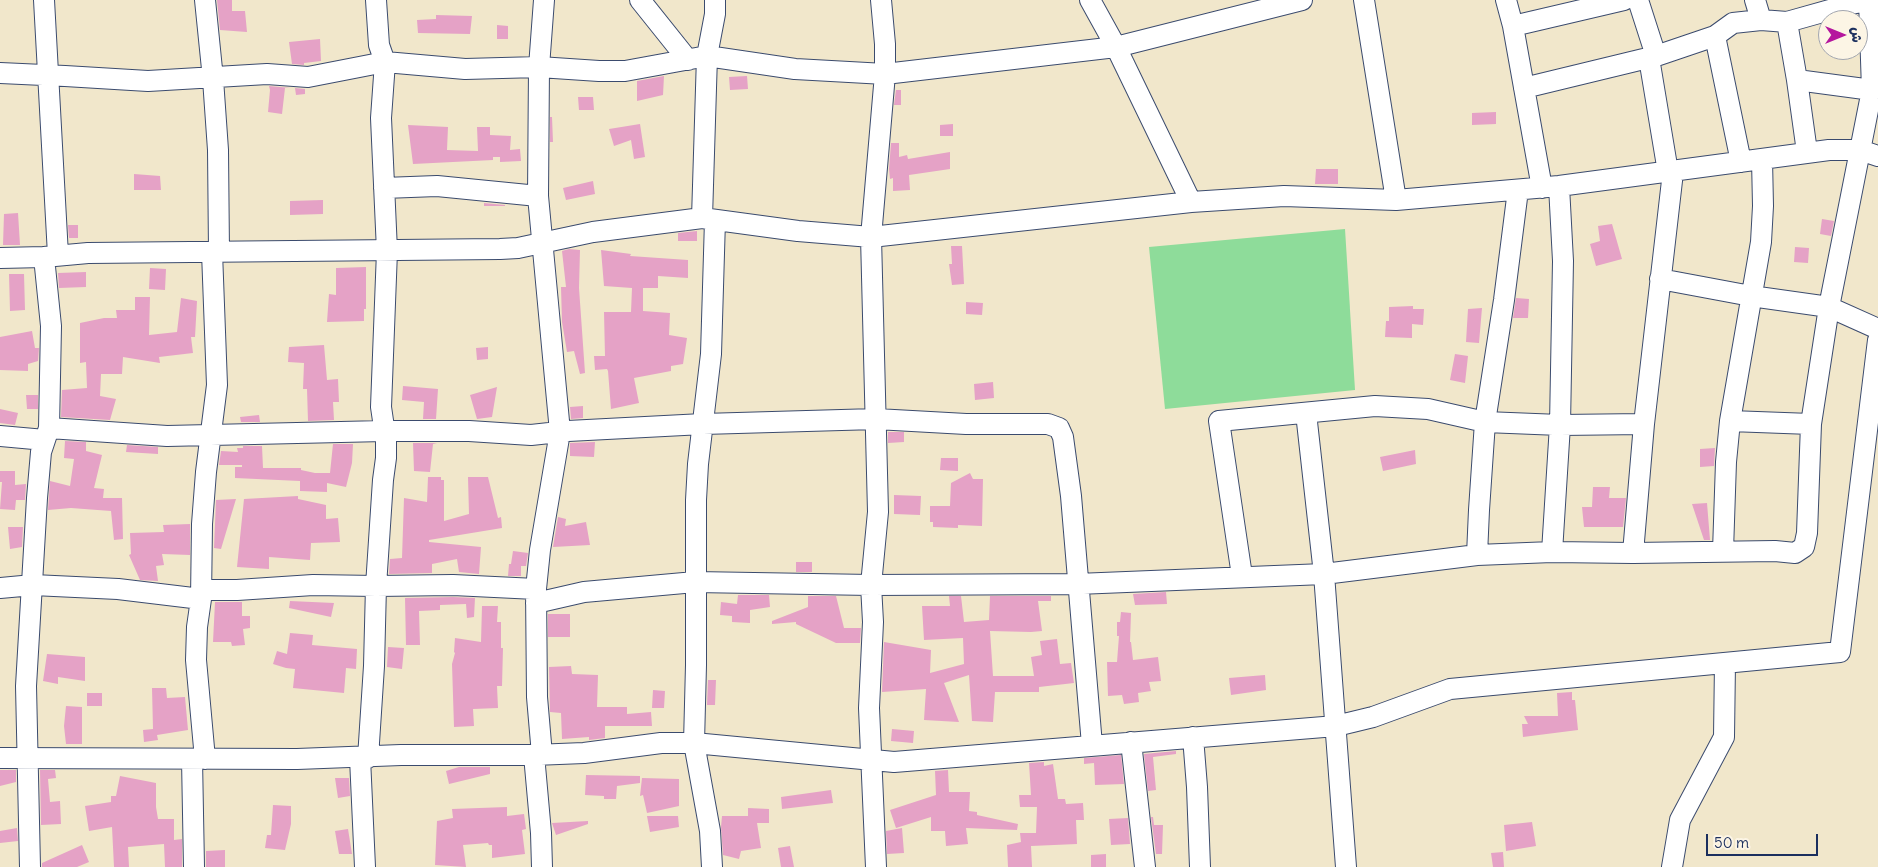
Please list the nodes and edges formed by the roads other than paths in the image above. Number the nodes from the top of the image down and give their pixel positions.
1 (44, 0) edge
2 (205, 0) edge
3 (376, 0) edge
4 (544, 0) edge
5 (640, 0) edge
6 (716, 0) edge
7 (881, 0) edge
8 (1090, 0) edge
9 (1302, 0) edge
10 (1364, 0) edge
11 (1506, 0) edge
12 (1624, 0) edge
13 (1638, 0) edge
14 (1755, 0) edge
15 (1871, 0) edge
16 (1761, 20) junction
17 (1787, 22) junction
18 (1513, 26) junction
19 (1715, 36) junction
20 (1116, 47) junction
21 (1652, 57) junction
22 (697, 58) junction
23 (385, 62) junction
24 (539, 67) junction
25 (0, 74) edge
26 (885, 74) junction
27 (48, 75) junction
28 (213, 79) junction
29 (1797, 80) junction
30 (1524, 88) junction
31 (1872, 90) junction
32 (1806, 152) junction
33 (1869, 153) edge
34 (1762, 159) junction
35 (1741, 162) junction
36 (1670, 172) junction
37 (1551, 187) junction
38 (384, 188) junction
39 (1518, 190) junction
40 (538, 196) junction
41 (1396, 200) junction
42 (1191, 202) junction
43 (708, 219) junction
44 (871, 237) junction
45 (543, 243) junction
46 (387, 251) junction
47 (215, 252) junction
48 (51, 256) junction
49 (0, 258) edge
50 (1660, 279) junction
51 (1751, 296) junction
52 (1830, 307) junction
53 (1878, 329) edge
54 (1878, 340) edge
55 (1306, 413) junction
56 (876, 420) junction
57 (1730, 421) junction
58 (1485, 422) junction
59 (702, 424) junction
60 (1644, 424) junction
61 (1810, 424) junction
62 (1560, 425) junction
63 (384, 431) junction
64 (560, 432) junction
65 (47, 434) junction
66 (0, 436) edge
67 (210, 436) junction
68 (1724, 551) junction
69 (1552, 552) junction
70 (1633, 553) junction
71 (1477, 555) junction
72 (1324, 574) junction
73 (1242, 576) junction
74 (695, 582) junction
75 (1077, 584) junction
76 (33, 585) junction
77 (871, 585) junction
78 (376, 586) junction
79 (0, 588) edge
80 (201, 594) junction
81 (536, 596) junction
82 (1726, 663) junction
83 (1336, 726) junction
84 (1193, 737) junction
85 (1131, 742) junction
86 (694, 743) junction
87 (1092, 745) junction
88 (538, 755) junction
89 (0, 758) edge
90 (28, 758) junction
91 (364, 758) junction
92 (199, 759) junction
93 (871, 759) junction
94 (30, 867) edge
95 (194, 867) edge
96 (365, 867) edge
97 (542, 867) edge
98 (712, 867) edge
99 (876, 867) edge
100 (1145, 867) edge
101 (1200, 867) edge
102 (1346, 867) edge
103 (1672, 867) edge

1 - 27 street
2 - 28 street
3 - 23 street
4 - 24 street
5 - 22 street
6 - 22 street
7 - 26 street
8 - 20 street
9 - 20 street
10 - 41 street
11 - 18 street
12 - 18 street
13 - 21 street
14 - 16 street
15 - 17 street
15 - 31 street
16 - 17 street
16 - 19 street
17 - 29 street
18 - 30 street
19 - 21 street
19 - 35 street
20 - 26 street
20 - 42 street
21 - 30 street
21 - 36 street
22 - 24 street
22 - 26 street
22 - 43 street
23 - 24 street
23 - 28 street
23 - 38 street
24 - 40 street
25 - 27 street
26 - 44 street
27 - 28 street
27 - 48 street
28 - 47 street
29 - 31 street
29 - 32 street
30 - 37 street
31 - 33 street
32 - 33 street
32 - 34 street
33 - 52 street
34 - 35 street
34 - 51 street
35 - 36 street
36 - 37 street
36 - 50 street
37 - 39 street
37 - 62 street
38 - 40 street
38 - 46 street
39 - 41 street
39 - 58 street
40 - 45 street
41 - 42 street
42 - 44 street
43 - 44 street
43 - 45 street
43 - 59 street
44 - 56 street
45 - 46 street
45 - 64 street
46 - 47 street
46 - 63 street
47 - 48 street
47 - 67 street
48 - 49 street
48 - 65 street
50 - 51 street
50 - 60 street
51 - 52 street
51 - 57 street
52 - 53 street
52 - 61 street
54 - 82 street
55 - 58 street
55 - 72 street
55 - 73 street
56 - 59 street
56 - 75 street
56 - 77 street
57 - 61 street
57 - 68 street
58 - 62 street
58 - 71 street
59 - 64 street
59 - 74 street
60 - 62 street
60 - 70 street
61 - 68 street
62 - 69 street
63 - 64 street
63 - 67 street
63 - 78 street
64 - 81 street
65 - 66 street
65 - 67 street
65 - 76 street
67 - 80 street
68 - 70 street
69 - 70 street
69 - 71 street
71 - 72 street
72 - 73 street
72 - 83 street
73 - 75 street
74 - 77 street
74 - 81 street
74 - 86 street
75 - 77 street
75 - 87 street
76 - 79 street
76 - 80 street
76 - 90 street
77 - 93 street
78 - 80 street
78 - 81 street
78 - 91 street
80 - 92 street
81 - 88 street
82 - 83 street
82 - 103 street
83 - 84 street
83 - 102 street
84 - 85 street
84 - 101 street
85 - 87 street
85 - 100 street
86 - 88 street
86 - 93 street
86 - 98 street
87 - 93 street
88 - 91 street
88 - 97 street
89 - 90 street
90 - 92 street
90 - 94 street
91 - 92 street
91 - 96 street
92 - 95 street
93 - 99 street

